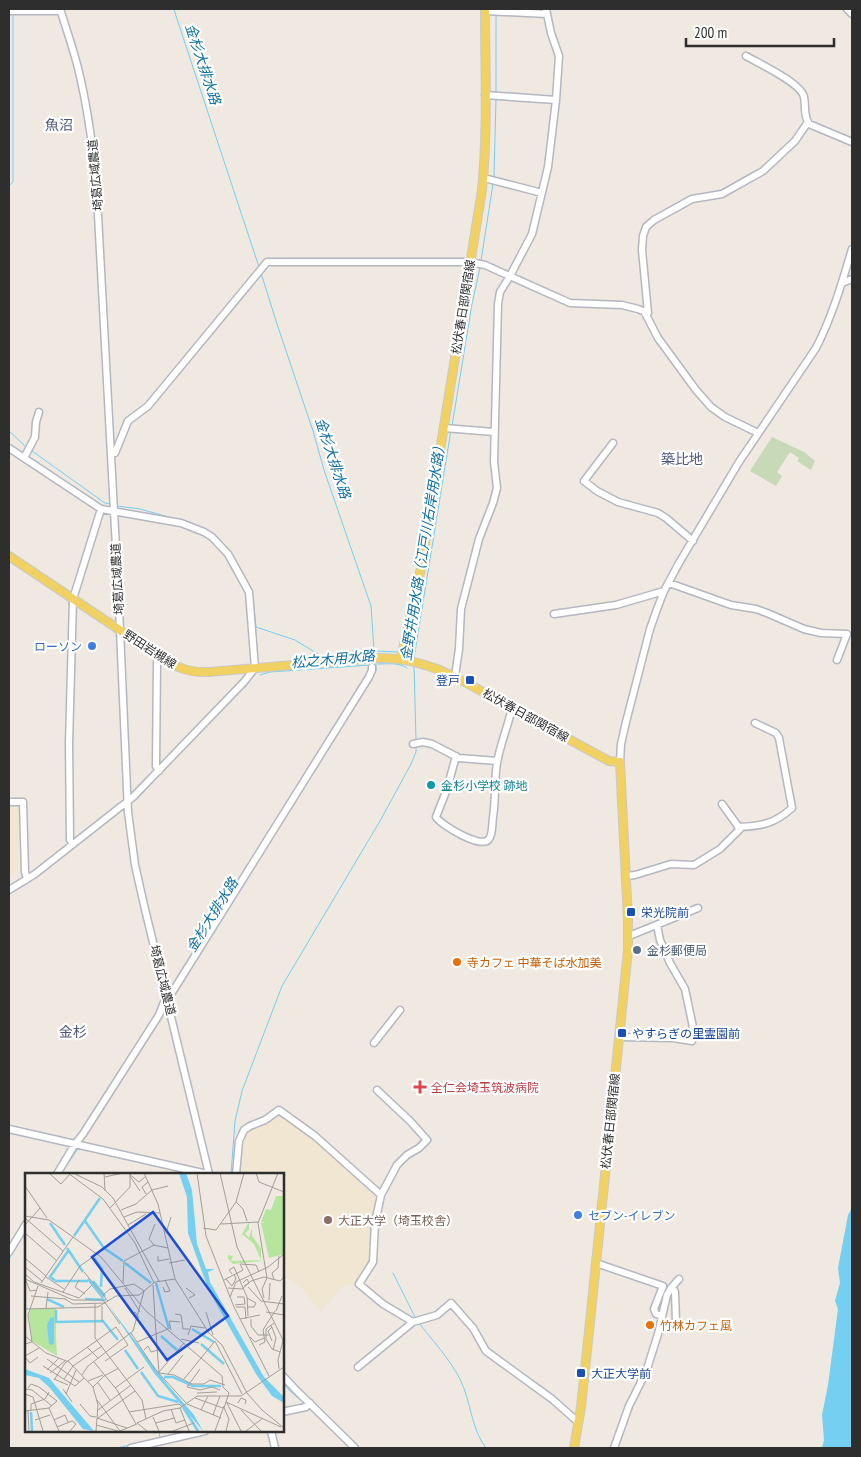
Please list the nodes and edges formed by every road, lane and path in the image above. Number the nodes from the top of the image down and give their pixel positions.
1 (847, 9) edge
2 (60, 10) edge
3 (485, 10) edge
4 (9, 11) edge
5 (546, 11) edge
6 (852, 14) edge
7 (746, 56) dead end
8 (485, 95) junction
9 (556, 100) junction
10 (808, 122) junction
11 (852, 142) edge
12 (484, 178) junction
13 (542, 194) junction
14 (852, 249) edge
15 (470, 262) junction
16 (510, 276) junction
17 (852, 279) edge
18 (842, 283) junction
19 (644, 311) junction
20 (39, 412) dead end
21 (444, 428) junction
22 (494, 432) junction
23 (758, 433) junction
24 (612, 443) dead end
25 (9, 448) edge
26 (111, 454) junction
27 (24, 458) junction
28 (101, 509) junction
29 (114, 512) junction
30 (693, 541) junction
31 (9, 556) edge
32 (669, 583) junction
33 (664, 592) junction
34 (73, 599) junction
35 (554, 614) dead end
36 (120, 630) junction
37 (159, 656) junction
38 (401, 658) junction
39 (837, 660) dead end
40 (372, 667) dead end
41 (255, 668) junction
42 (455, 676) junction
43 (512, 708) junction
44 (755, 723) dead end
45 (416, 743) dead end
46 (456, 756) junction
47 (497, 761) junction
48 (620, 762) junction
49 (158, 771) junction
50 (128, 801) junction
51 (9, 802) edge
52 (722, 804) dead end
53 (738, 827) junction
54 (73, 844) junction
55 (626, 876) junction
56 (27, 879) junction
57 (9, 890) edge
58 (698, 908) dead end
59 (657, 925) junction
60 (629, 936) junction
61 (166, 992) junction
62 (168, 999) junction
63 (400, 1010) dead end
64 (619, 1038) junction
65 (374, 1043) dead end
66 (377, 1090) dead end
67 (9, 1129) edge
68 (75, 1144) junction
69 (58, 1173) edge
70 (204, 1173) edge
71 (208, 1173) edge
72 (236, 1173) edge
73 (381, 1195) junction
74 (25, 1226) edge
75 (9, 1252) edge
76 (596, 1263) junction
77 (679, 1280) dead end
78 (671, 1288) junction
79 (662, 1316) junction
80 (416, 1321) junction
81 (680, 1325) dead end
82 (358, 1367) dead end
83 (284, 1377) edge
84 (308, 1405) junction
85 (284, 1411) edge
86 (578, 1422) junction
87 (201, 1432) edge
88 (270, 1432) edge
89 (131, 1448) edge
90 (275, 1448) edge
91 (355, 1448) edge
92 (574, 1448) edge
93 (614, 1448) edge

1 - 6 street
2 - 4 street
2 - 26 street, 埼葛広域農道
3 - 5 street
3 - 8 main road, 松伏春日部関宿線
5 - 9 street
7 - 10 street
8 - 9 street
8 - 12 main road, 松伏春日部関宿線
9 - 13 street
10 - 11 street
10 - 19 street
12 - 13 street
12 - 15 main road, 松伏春日部関宿線
13 - 16 street
14 - 18 street
15 - 16 street
15 - 21 main road, 松伏春日部関宿線
15 - 26 street
16 - 19 street
16 - 22 street
17 - 18 street
18 - 23 street
19 - 23 street
20 - 27 street
21 - 22 street
21 - 38 main road, 松伏春日部関宿線
22 - 42 street
23 - 30 street
24 - 30 street
25 - 27 street
26 - 29 street, 埼葛広域農道
27 - 28 street
28 - 29 street
28 - 34 street
29 - 36 street, 埼葛広域農道
29 - 41 street
30 - 32 street
31 - 34 main road, 野田岩槻線
32 - 33 street
32 - 39 street
33 - 35 street
33 - 48 street
34 - 36 main road, 野田岩槻線
34 - 54 street
36 - 37 main road, 野田岩槻線
36 - 50 street, 埼葛広域農道
37 - 41 main road, 野田岩槻線
37 - 49 street
38 - 41 main road, 野田岩槻線
38 - 42 main road, 松伏春日部関宿線
40 - 61 street
41 - 49 street
42 - 43 main road, 松伏春日部関宿線
43 - 47 street
43 - 48 main road, 松伏春日部関宿線
44 - 53 street
45 - 46 street
46 - 47 street
46 - 47 street
48 - 55 main road, 松伏春日部関宿線
49 - 50 street
50 - 54 street
50 - 61 street, 埼葛広域農道
51 - 56 street
52 - 53 street
53 - 55 street
54 - 56 street
55 - 60 main road, 松伏春日部関宿線
56 - 57 street
58 - 59 street
59 - 60 street
59 - 64 street
60 - 64 main road, 松伏春日部関宿線
61 - 62 street, 埼葛広域農道
62 - 68 street
62 - 71 street, 埼葛広域農道
63 - 65 street
64 - 76 main road, 松伏春日部関宿線
66 - 73 street
67 - 68 street
68 - 69 street
68 - 70 street
72 - 73 street
73 - 80 street
74 - 75 street
76 - 79 street
76 - 86 main road, 松伏春日部関宿線
77 - 78 street
78 - 79 street
78 - 81 street
79 - 93 street
80 - 82 street
80 - 86 street
83 - 84 street
84 - 85 street
84 - 91 street
86 - 92 main road, 松伏春日部関宿線
87 - 89 street
88 - 90 street

